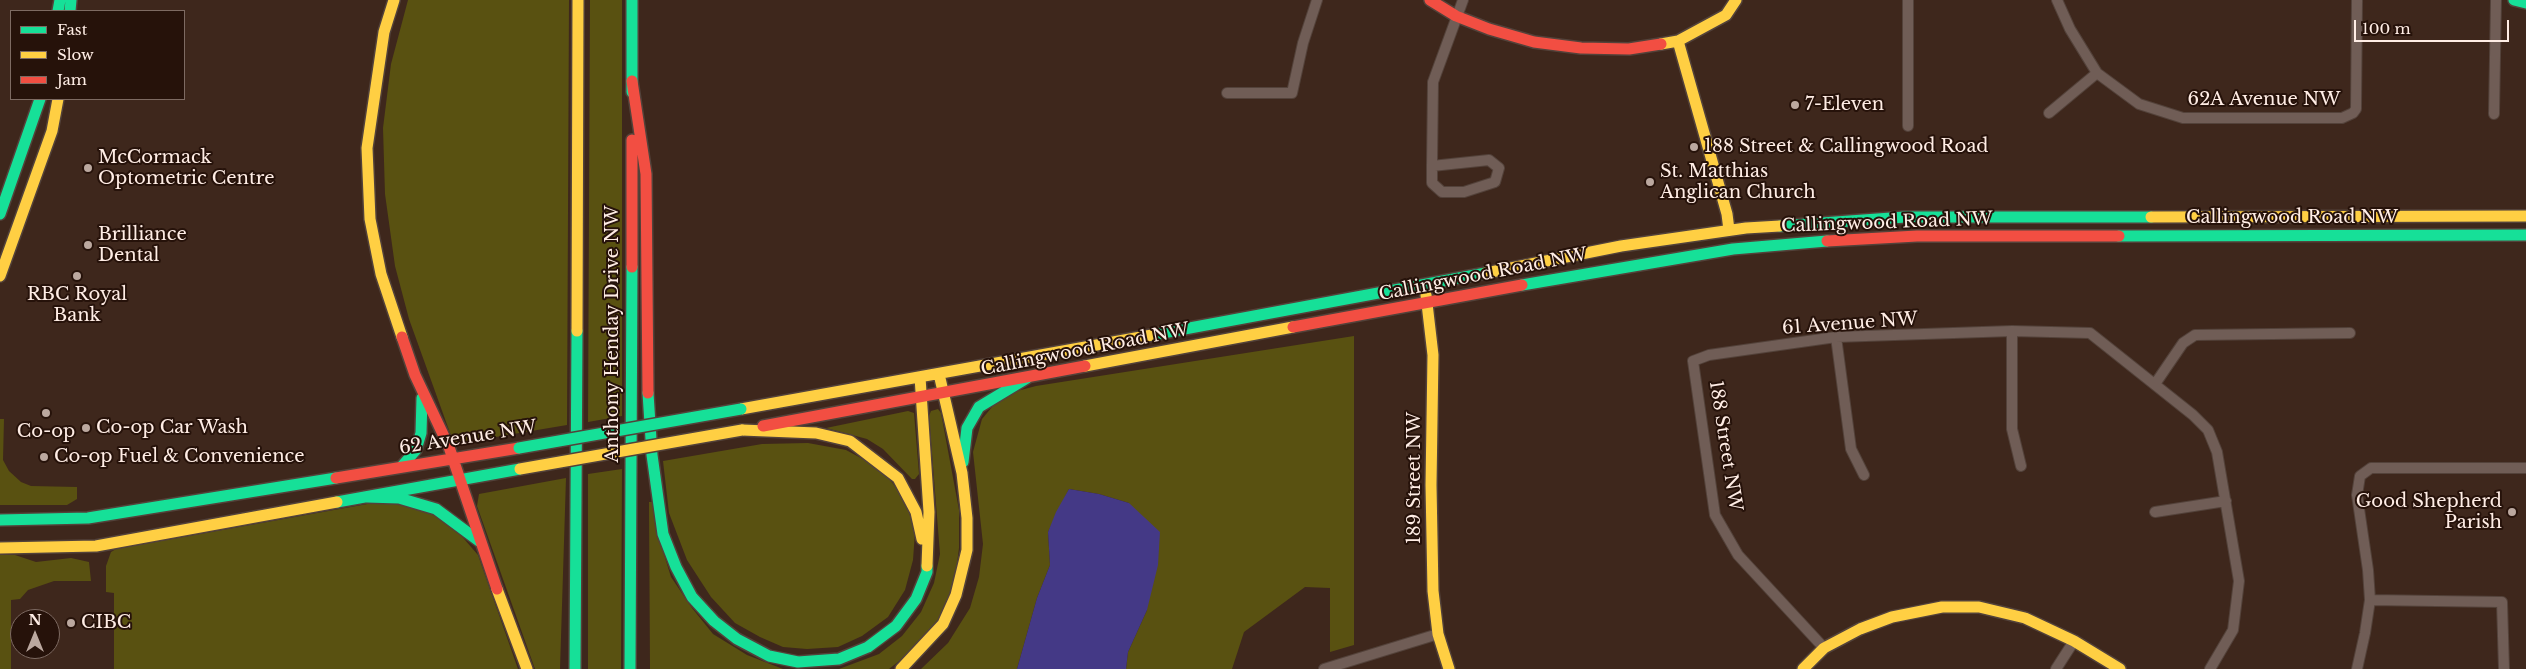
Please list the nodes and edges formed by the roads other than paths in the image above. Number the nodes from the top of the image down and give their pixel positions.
1 (394, 0) edge
2 (578, 0) edge
3 (632, 0) edge
4 (1317, 0) edge
5 (1430, 0) edge
6 (1463, 0) edge
7 (1736, 0) edge
8 (1908, 0) edge
9 (2057, 0) edge
10 (2357, 0) edge
11 (2496, 0) edge
12 (2514, 0) edge
13 (2526, 3) edge
14 (1456, 16) junction
15 (1678, 41) junction
16 (2097, 73) junction
17 (632, 81) junction
18 (1227, 93) dead end
19 (40, 100) edge
20 (58, 100) edge
21 (2049, 113) dead end
22 (2494, 114) dead end
23 (1908, 126) dead end
24 (1432, 166) junction
25 (0, 214) edge
26 (2526, 216) edge
27 (1729, 230) junction
28 (2526, 235) edge
29 (1733, 249) junction
30 (0, 276) edge
31 (1424, 286) junction
32 (1427, 304) junction
33 (2012, 331) junction
34 (2350, 333) dead end
35 (1836, 337) junction
36 (1693, 361) joint
37 (940, 374) junction
38 (920, 377) junction
39 (1027, 378) junction
40 (2154, 384) junction
41 (422, 392) junction
42 (944, 394) junction
43 (922, 398) junction
44 (742, 430) junction
45 (453, 460) junction
46 (402, 466) junction
47 (2021, 466) dead end
48 (2526, 468) edge
49 (962, 472) junction
50 (1864, 475) dead end
51 (460, 480) junction
52 (367, 497) junction
53 (2226, 501) junction
54 (2155, 512) dead end
55 (0, 520) edge
56 (479, 541) junction
57 (0, 548) edge
58 (927, 572) junction
59 (2370, 600) junction
60 (1438, 634) junction
61 (2074, 641) junction
62 (1824, 648) junction
63 (527, 669) edge
64 (575, 669) edge
65 (630, 669) edge
66 (901, 669) edge
67 (1324, 669) edge
68 (1449, 669) edge
69 (1803, 669) edge
70 (2056, 669) edge
71 (2120, 669) edge
72 (2210, 669) edge
73 (2357, 669) edge
74 (2504, 669) edge

1 - 41 main road
2 - 64 main road, Anthony Henday Drive NW
3 - 17 main road, Anthony Henday Drive NW
4 - 18 street
5 - 14 main road
6 - 14 street
7 - 15 main road
8 - 23 street
9 - 16 street
10 - 16 street, 62A Avenue NW
11 - 22 street
12 - 13 main road
14 - 15 main road
14 - 24 street
15 - 27 main road
16 - 21 street
17 - 58 main road
17 - 65 main road, Anthony Henday Drive NW
19 - 25 main road
20 - 30 main road
24 - 24 street
26 - 27 main road, Callingwood Road NW
27 - 29 street
27 - 31 main road, Callingwood Road NW
28 - 29 main road, Callingwood Road NW
29 - 32 main road, Callingwood Road NW
31 - 32 main road, 189 Street NW
31 - 37 main road, Callingwood Road NW
32 - 39 main road, Callingwood Road NW
32 - 60 main road, 189 Street NW
33 - 35 street, 61 Avenue NW
33 - 40 street, 61 Avenue NW
33 - 47 street
34 - 40 street
35 - 36 street, 61 Avenue NW
35 - 50 street
36 - 62 street, 188 Street NW
37 - 38 main road, 62 Avenue NW
37 - 42 main road
38 - 43 main road
38 - 45 main road, 62 Avenue NW, bridge
39 - 42 main road, Callingwood Road NW
39 - 49 main road
40 - 53 street, 61 Avenue NW
41 - 45 main road
41 - 46 main road
42 - 43 main road, Callingwood Road NW
42 - 49 main road
43 - 44 main road, Callingwood Road NW
43 - 58 main road
44 - 51 main road, Callingwood Road NW, bridge
44 - 58 main road
45 - 46 main road, 62 Avenue NW
45 - 51 main road
46 - 55 main road, 62 Avenue NW
48 - 59 street
49 - 66 main road
51 - 52 main road
51 - 56 main road
52 - 56 main road
52 - 57 main road
53 - 54 street
53 - 72 street, 61 Avenue NW
56 - 63 main road
59 - 73 street
59 - 74 street
60 - 67 street
60 - 68 main road, 189 Street NW
61 - 62 main road
61 - 70 street
61 - 71 main road
62 - 69 main road

